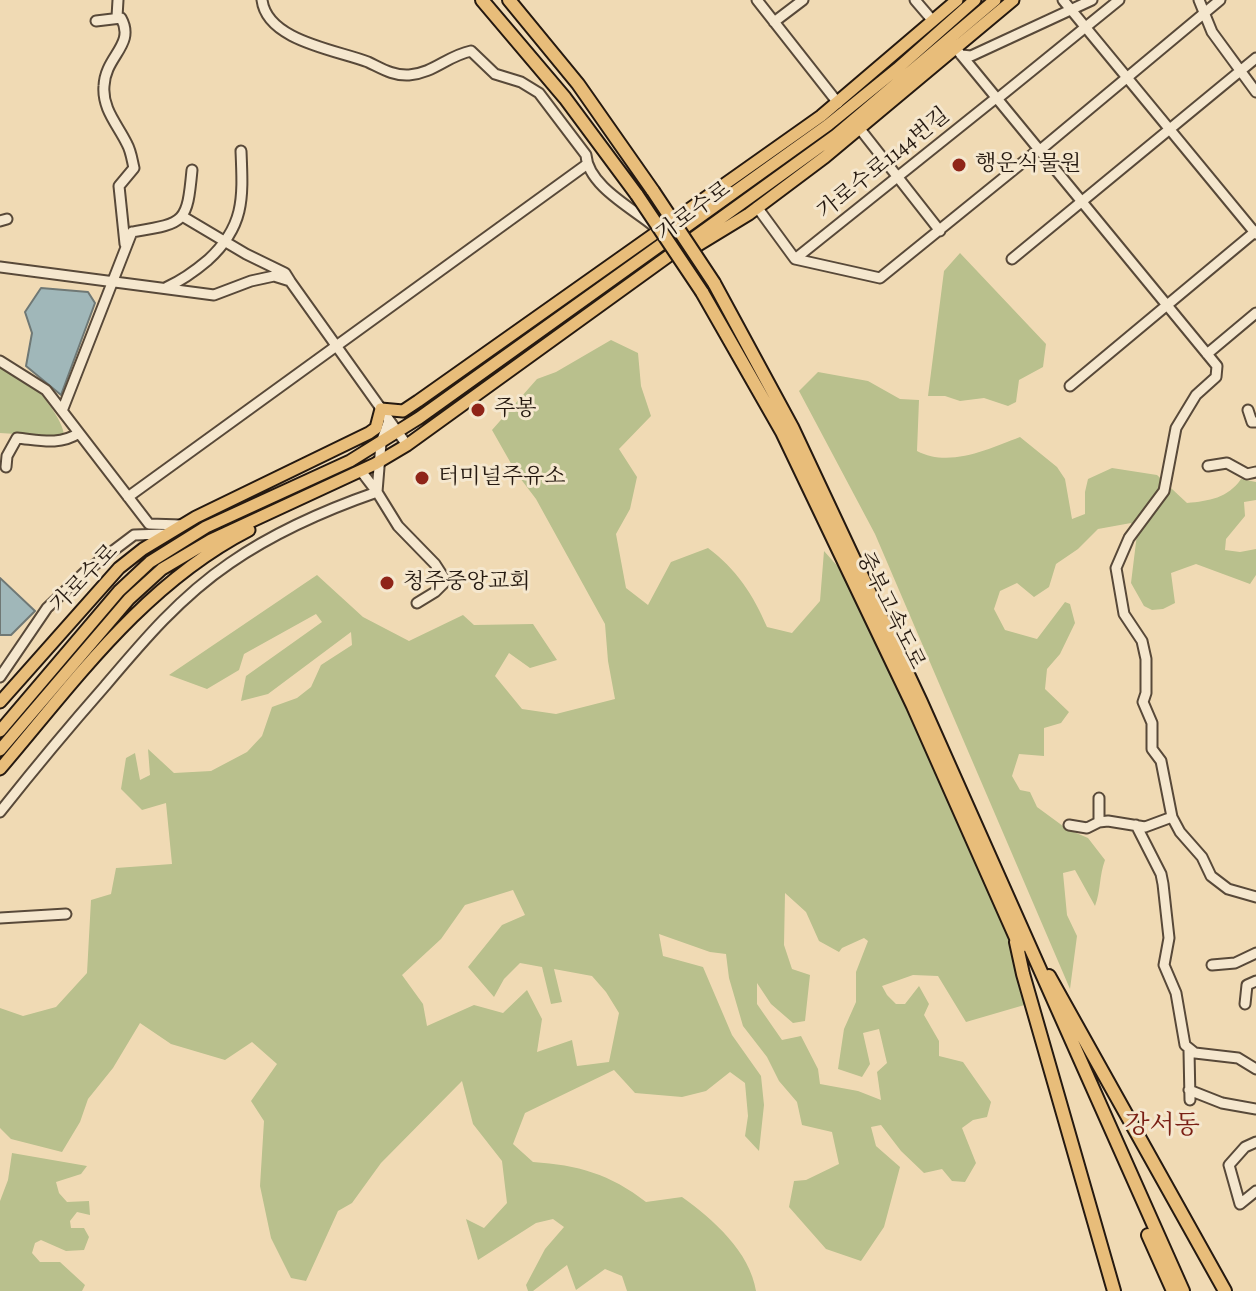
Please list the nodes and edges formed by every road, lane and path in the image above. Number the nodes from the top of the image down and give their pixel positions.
1 (118, 0) edge
2 (262, 0) edge
3 (482, 0) edge
4 (509, 0) edge
5 (757, 0) edge
6 (803, 0) edge
7 (915, 0) edge
8 (957, 0) edge
9 (975, 0) edge
10 (995, 0) edge
11 (1013, 0) edge
12 (1063, 0) edge
13 (1092, 0) edge
14 (1119, 0) edge
15 (1199, 0) edge
16 (1220, 0) edge
17 (1071, 9) junction
18 (1204, 13) junction
19 (117, 17) junction
20 (96, 21) dead end
21 (774, 22) junction
22 (1085, 28) junction
23 (948, 39) junction
24 (1256, 58) edge
25 (1240, 71) junction
26 (1127, 78) junction
27 (1256, 92) edge
28 (996, 98) junction
29 (838, 103) junction
30 (860, 129) junction
31 (1169, 130) junction
32 (1039, 150) junction
33 (241, 151) dead end
34 (586, 165) junction
35 (192, 170) dead end
36 (897, 177) junction
37 (1081, 202) junction
38 (757, 207) junction
39 (182, 216) junction
40 (940, 231) junction
41 (660, 232) junction
42 (1255, 232) edge
43 (226, 242) junction
44 (125, 247) junction
45 (795, 259) junction
46 (1012, 259) dead end
47 (0, 267) edge
48 (111, 281) junction
49 (290, 281) junction
50 (164, 289) junction
51 (622, 289) junction
52 (1167, 306) junction
53 (1253, 316) edge
54 (336, 344) junction
55 (1207, 354) junction
56 (0, 361) edge
57 (1070, 386) dead end
58 (381, 409) junction
59 (1248, 410) dead end
60 (62, 411) junction
61 (403, 411) junction
62 (389, 420) junction
63 (1256, 422) edge
64 (376, 428) junction
65 (397, 432) junction
66 (79, 433) junction
67 (381, 443) junction
68 (407, 445) junction
69 (378, 462) junction
70 (1208, 466) dead end
71 (6, 467) dead end
72 (361, 471) junction
73 (1256, 472) edge
74 (377, 492) junction
75 (308, 495) junction
76 (128, 497) junction
77 (182, 525) junction
78 (165, 534) junction
79 (417, 603) dead end
80 (0, 677) edge
81 (0, 702) edge
82 (0, 731) edge
83 (0, 750) edge
84 (0, 769) edge
85 (1099, 798) dead end
86 (0, 812) edge
87 (1172, 817) junction
88 (1099, 822) junction
89 (1069, 825) dead end
90 (1136, 825) junction
91 (1256, 897) edge
92 (66, 914) dead end
93 (0, 918) edge
94 (1019, 934) junction
95 (1256, 953) edge
96 (1212, 965) dead end
97 (1256, 981) edge
98 (1245, 1004) dead end
99 (1189, 1051) junction
100 (1256, 1069) edge
101 (1256, 1109) edge
102 (1256, 1142) edge
103 (1256, 1191) edge
104 (1114, 1291) edge
105 (1173, 1291) edge
106 (1183, 1291) edge
107 (1225, 1291) edge

1 - 19 street
2 - 34 street
3 - 94 highway, 중부고속도로, bridge
4 - 94 highway, 중부고속도로, bridge
5 - 21 street
6 - 21 street
7 - 23 street
8 - 23 main road, 가로수로
9 - 23 main road, 가로수로
10 - 23 main road, 가로수로
11 - 23 main road
12 - 17 street
13 - 17 street
14 - 22 street, 가로수로1144번길
15 - 18 street
16 - 18 street
17 - 22 street
17 - 23 street
18 - 25 street
18 - 26 street
19 - 20 street
19 - 44 street
21 - 29 street
22 - 26 street
22 - 28 street, 가로수로1144번길
23 - 28 street
23 - 29 main road, 가로수로
23 - 30 main road
23 - 51 main road, 가로수로
23 - 65 main road, 가로수로
24 - 25 street
25 - 27 street
25 - 31 street
26 - 31 street
26 - 32 street
28 - 32 street
28 - 36 street, 가로수로1144번길
29 - 41 main road, 가로수로
30 - 36 street
30 - 38 main road
31 - 37 street
31 - 42 street
32 - 37 street
32 - 40 street
33 - 43 street
34 - 41 street
34 - 54 street
35 - 39 street
36 - 40 street
36 - 45 street, 가로수로1144번길
37 - 46 street
37 - 52 street
38 - 45 street
38 - 51 main road
39 - 43 street
39 - 44 street
40 - 45 street
41 - 61 main road, 가로수로
42 - 52 street
43 - 49 street
43 - 50 street
44 - 48 street
47 - 48 street
48 - 50 street
48 - 60 street
49 - 50 street
49 - 54 street
51 - 68 main road, 가로수로
52 - 55 street
52 - 57 street
53 - 55 street
54 - 58 street
54 - 76 street
55 - 87 street
56 - 60 street
58 - 61 main road
58 - 62 street
58 - 64 main road
59 - 63 street
60 - 66 street
61 - 62 street, 가로수로
62 - 64 street, 가로수로
62 - 65 street
62 - 67 street
64 - 77 main road, 가로수로
65 - 67 main road, 가로수로
65 - 68 street
66 - 71 street
66 - 76 street
67 - 69 street
67 - 82 main road, 가로수로
68 - 69 main road, 가로수로
69 - 72 main road, 가로수로
69 - 74 street
70 - 73 street
72 - 74 street
72 - 75 main road, 가로수로
74 - 79 street
74 - 86 street
75 - 83 main road, 가로수로
75 - 84 main road, 가로수로
76 - 77 street
77 - 78 main road, 가로수로
78 - 80 street
78 - 81 main road, 가로수로
85 - 88 street
87 - 90 street
87 - 91 street
88 - 89 street
88 - 90 street
90 - 99 street
92 - 93 street
94 - 104 highway
94 - 105 highway, 중부고속도로
94 - 106 highway, 중부고속도로
94 - 107 highway
95 - 96 street
97 - 98 street
99 - 100 street
99 - 101 street
102 - 103 street

